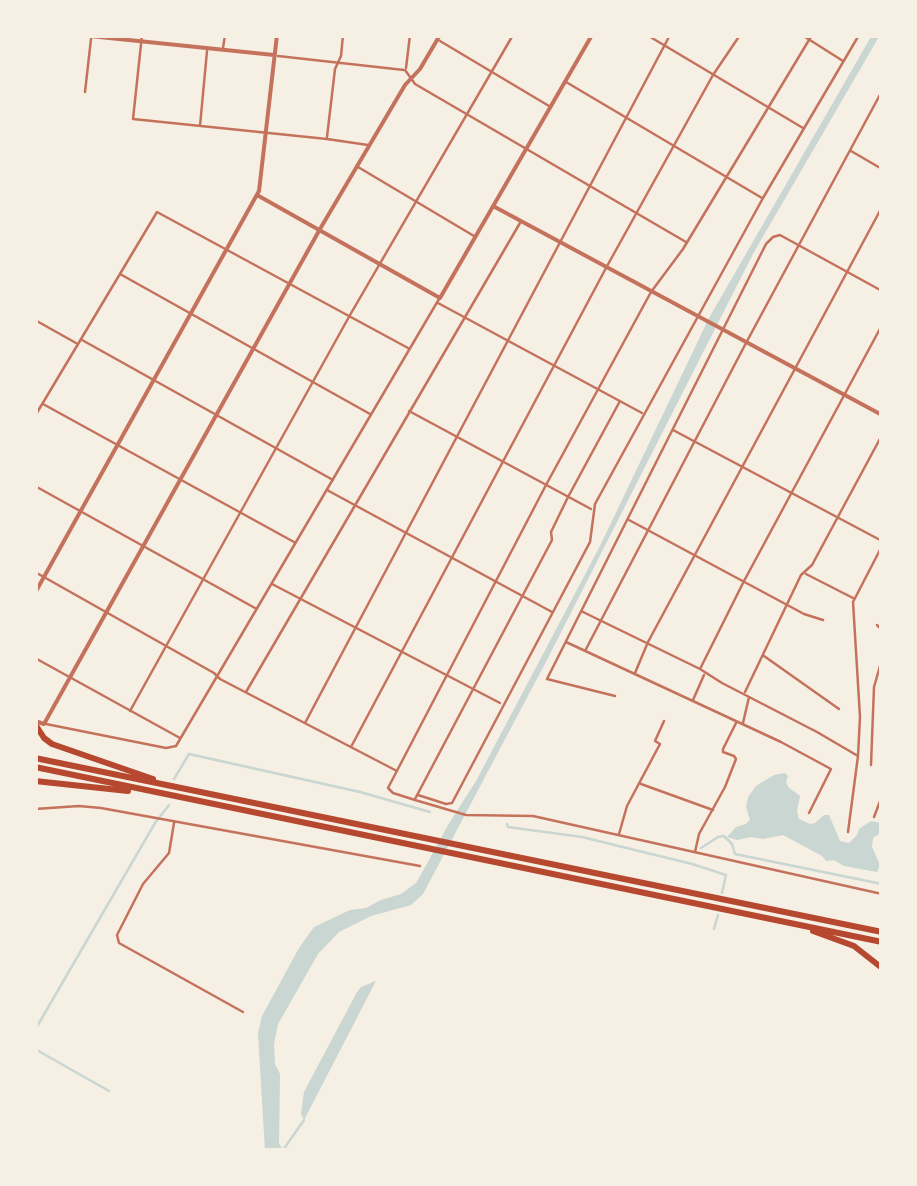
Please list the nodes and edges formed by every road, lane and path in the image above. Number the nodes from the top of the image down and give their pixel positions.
1 (80, 35) edge
2 (225, 35) edge
3 (276, 35) edge
4 (343, 35) edge
5 (410, 35) edge
6 (514, 35) edge
7 (648, 35) edge
8 (670, 35) edge
9 (728, 35) edge
10 (802, 35) edge
11 (860, 35) edge
12 (91, 36) edge
13 (590, 36) edge
14 (738, 37) edge
15 (141, 38) edge
16 (439, 38) edge
17 (811, 38) edge
18 (664, 46) junction
19 (208, 49) junction
20 (223, 50) junction
21 (274, 55) junction
22 (844, 62) junction
23 (338, 63) junction
24 (405, 70) junction
25 (492, 72) junction
26 (714, 75) junction
27 (410, 79) junction
28 (565, 82) junction
29 (882, 91) edge
30 (85, 92) dead end
31 (550, 106) junction
32 (769, 107) junction
33 (467, 114) junction
34 (626, 117) junction
35 (200, 126) junction
36 (804, 128) junction
37 (266, 132) junction
38 (327, 139) junction
39 (370, 146) junction
40 (674, 146) junction
41 (525, 149) junction
42 (849, 150) junction
43 (358, 167) junction
44 (882, 169) edge
45 (727, 177) junction
46 (591, 187) junction
47 (257, 195) junction
48 (763, 198) junction
49 (416, 202) junction
50 (493, 206) junction
51 (882, 208) edge
52 (636, 212) junction
53 (521, 222) junction
54 (320, 229) junction
55 (476, 237) junction
56 (687, 243) junction
57 (560, 244) junction
58 (798, 246) junction
59 (226, 248) junction
60 (380, 263) junction
61 (606, 268) junction
62 (847, 273) junction
63 (120, 274) junction
64 (290, 283) junction
65 (882, 291) edge
66 (652, 292) junction
67 (439, 300) junction
68 (190, 314) junction
69 (350, 316) junction
70 (464, 316) junction
71 (697, 316) junction
72 (35, 320) edge
73 (882, 325) edge
74 (720, 329) junction
75 (508, 340) junction
76 (79, 341) junction
77 (746, 343) junction
78 (254, 348) junction
79 (410, 349) junction
80 (553, 364) junction
81 (795, 369) junction
82 (154, 379) junction
83 (313, 382) junction
84 (598, 389) junction
85 (844, 396) junction
86 (620, 401) junction
87 (43, 404) junction
88 (409, 411) junction
89 (217, 414) junction
90 (371, 414) junction
91 (644, 414) junction
92 (35, 416) edge
93 (882, 416) edge
94 (672, 430) junction
95 (882, 434) edge
96 (457, 436) junction
97 (694, 441) junction
98 (117, 445) junction
99 (277, 448) junction
100 (502, 460) junction
101 (743, 466) junction
102 (180, 480) junction
103 (333, 480) junction
104 (546, 485) junction
105 (35, 486) edge
106 (327, 490) junction
107 (792, 492) junction
108 (568, 497) junction
109 (354, 504) junction
110 (593, 510) junction
111 (80, 512) junction
112 (240, 514) junction
113 (839, 516) junction
114 (628, 520) junction
115 (648, 530) junction
116 (407, 532) junction
117 (295, 543) junction
118 (882, 543) edge
119 (143, 548) junction
120 (452, 556) junction
121 (696, 556) junction
122 (35, 572) edge
123 (804, 573) junction
124 (44, 577) junction
125 (204, 580) junction
126 (497, 581) junction
127 (744, 581) junction
128 (271, 583) junction
129 (35, 592) edge
130 (522, 594) junction
131 (300, 598) junction
132 (854, 598) junction
133 (786, 604) junction
134 (256, 608) junction
135 (582, 611) junction
136 (106, 612) junction
137 (553, 612) junction
138 (600, 620) junction
139 (823, 620) dead end
140 (878, 625) dead end
141 (357, 628) junction
142 (882, 630) edge
143 (564, 642) junction
144 (648, 642) junction
145 (166, 646) junction
146 (585, 651) junction
147 (401, 652) junction
148 (763, 655) junction
149 (35, 658) edge
150 (882, 659) edge
151 (700, 669) junction
152 (704, 672) junction
153 (635, 673) junction
154 (217, 675) junction
155 (446, 676) junction
156 (70, 677) junction
157 (472, 690) junction
158 (246, 692) junction
159 (747, 695) junction
160 (615, 696) dead end
161 (692, 701) junction
162 (502, 704) junction
163 (839, 709) dead end
164 (130, 711) junction
165 (664, 721) dead end
166 (35, 722) edge
167 (737, 722) junction
168 (305, 723) junction
169 (44, 724) junction
170 (743, 724) junction
171 (42, 735) junction
172 (182, 738) junction
173 (351, 747) junction
174 (858, 756) junction
175 (35, 758) edge
176 (871, 765) dead end
177 (35, 767) edge
178 (395, 770) junction
179 (35, 782) edge
180 (639, 783) junction
181 (172, 786) junction
182 (418, 794) junction
183 (164, 795) junction
184 (882, 796) edge
185 (415, 800) junction
186 (35, 809) edge
187 (712, 810) junction
188 (809, 813) dead end
189 (874, 818) dead end
190 (175, 822) junction
191 (848, 832) dead end
192 (619, 836) junction
193 (452, 848) junction
194 (694, 852) junction
195 (420, 866) dead end
196 (882, 894) edge
197 (792, 923) junction
198 (882, 932) edge
199 (882, 942) edge
200 (882, 968) edge
201 (243, 1012) dead end

1 - 12 street
2 - 20 street
3 - 21 street
4 - 23 street
5 - 24 street
6 - 25 street
7 - 18 street
8 - 18 street
9 - 14 street
10 - 17 street
11 - 22 street
12 - 15 street
12 - 30 street
13 - 28 street
14 - 26 street
15 - 19 street
15 - 35 street
16 - 25 street
16 - 27 street
17 - 22 street
17 - 32 street
18 - 26 street
18 - 34 street
19 - 20 street
19 - 35 street
20 - 21 street
21 - 23 street
21 - 37 street
22 - 36 street
23 - 24 street
23 - 38 street
24 - 27 street
25 - 31 street
25 - 33 street
26 - 32 street
26 - 40 street
27 - 33 street
27 - 39 street
28 - 31 street
28 - 34 street
29 - 42 street
31 - 41 street
32 - 36 street
32 - 45 street
33 - 41 street
33 - 49 street
34 - 40 street
34 - 46 street
35 - 37 street
36 - 48 street
37 - 38 street
37 - 47 street
38 - 39 street
39 - 43 street
40 - 45 street
40 - 52 street
41 - 46 street
41 - 50 street
42 - 44 street
42 - 58 street
43 - 49 street
43 - 54 street
45 - 48 street
45 - 56 street
46 - 52 street
46 - 57 street
47 - 54 street
47 - 59 street
48 - 71 street
49 - 55 street
49 - 60 street
50 - 53 street
50 - 55 street
51 - 62 street
52 - 56 street
52 - 61 street
53 - 57 street
53 - 70 street
54 - 60 street
54 - 64 street
55 - 67 street
56 - 66 street
57 - 61 street
57 - 75 street
58 - 62 street
58 - 74 street
58 - 77 street
59 - 63 street
59 - 64 street
59 - 68 street
60 - 67 street
60 - 69 street
61 - 66 street
61 - 80 street
62 - 65 street
62 - 81 street
63 - 68 street
63 - 76 street
64 - 69 street
64 - 78 street
66 - 71 street
66 - 84 street
67 - 70 street
67 - 79 street
68 - 78 street
68 - 82 street
69 - 79 street
69 - 83 street
70 - 75 street
70 - 88 street
71 - 74 street
71 - 91 street
72 - 76 street
73 - 85 street
74 - 77 street
74 - 94 street
75 - 80 street
75 - 96 street
76 - 82 street
76 - 87 street
77 - 81 street
77 - 97 street
78 - 83 street
78 - 89 street
79 - 90 street
80 - 84 street
80 - 100 street
81 - 85 street
81 - 101 street
82 - 89 street
82 - 98 street
83 - 90 street
83 - 99 street
84 - 86 street
84 - 104 street
85 - 93 street
85 - 107 street
86 - 91 street
86 - 108 street
87 - 92 street
87 - 98 street
88 - 96 street
88 - 109 street
89 - 99 street
89 - 102 street
90 - 103 street
91 - 110 street
94 - 97 street
94 - 114 street
95 - 113 street
96 - 100 street
96 - 116 street
97 - 101 street
97 - 115 street
98 - 102 street
98 - 111 street
99 - 103 street
99 - 112 street
100 - 104 street
100 - 120 street
101 - 107 street
101 - 121 street
102 - 112 street
102 - 119 street
103 - 106 street
104 - 108 street
104 - 126 street
105 - 111 street
106 - 109 street
106 - 117 street
107 - 113 street
107 - 127 street
108 - 110 street
108 - 130 street
109 - 116 street
109 - 131 street
110 - 137 street
111 - 119 street
111 - 124 street
112 - 117 street
112 - 125 street
113 - 118 street
113 - 123 street
114 - 115 street
114 - 135 street
115 - 121 street
115 - 138 street
116 - 120 street
116 - 141 street
117 - 128 street
118 - 132 street
119 - 125 street
119 - 136 street
120 - 126 street
120 - 147 street
121 - 127 street
121 - 144 street
122 - 124 street
123 - 132 street
123 - 133 street
124 - 129 street
124 - 136 street
125 - 134 street
125 - 145 street
126 - 130 street
126 - 155 street
127 - 133 street
127 - 151 street
128 - 131 street
128 - 134 street
130 - 137 street
130 - 157 street
131 - 141 street
131 - 158 street
132 - 174 street
133 - 139 street
133 - 148 street
134 - 154 street
135 - 138 street
135 - 143 street
136 - 145 street
136 - 156 street
137 - 162 street
138 - 144 street
138 - 146 street
140 - 142 street
141 - 147 street
141 - 168 street
143 - 146 street
143 - 160 street
144 - 151 street
144 - 153 street
145 - 154 street
145 - 164 street
146 - 153 street
147 - 155 street
147 - 173 street
148 - 159 street
148 - 163 street
149 - 156 street
150 - 176 street
151 - 152 street
152 - 159 street
152 - 161 street
153 - 161 street
154 - 158 street
154 - 172 street
155 - 157 street
155 - 178 street
156 - 164 street
156 - 169 street
157 - 162 street
157 - 182 street
158 - 168 street
159 - 170 street
159 - 174 street
161 - 167 street
162 - 182 street
164 - 172 street
165 - 180 street
166 - 169 street
166 - 171 highway
167 - 170 street
167 - 187 street
168 - 173 street
169 - 171 highway
169 - 172 street
170 - 188 street
171 - 181 highway
173 - 178 street
174 - 191 street
175 - 181 highway
177 - 183 highway
178 - 185 street
179 - 183 highway
180 - 187 street
180 - 192 street
181 - 193 highway
182 - 185 street
183 - 193 highway
184 - 189 street
185 - 192 street
186 - 190 street
187 - 194 street
190 - 195 street
190 - 201 street
192 - 194 street
193 - 197 highway
193 - 198 highway
194 - 196 street
197 - 199 highway
197 - 200 highway

